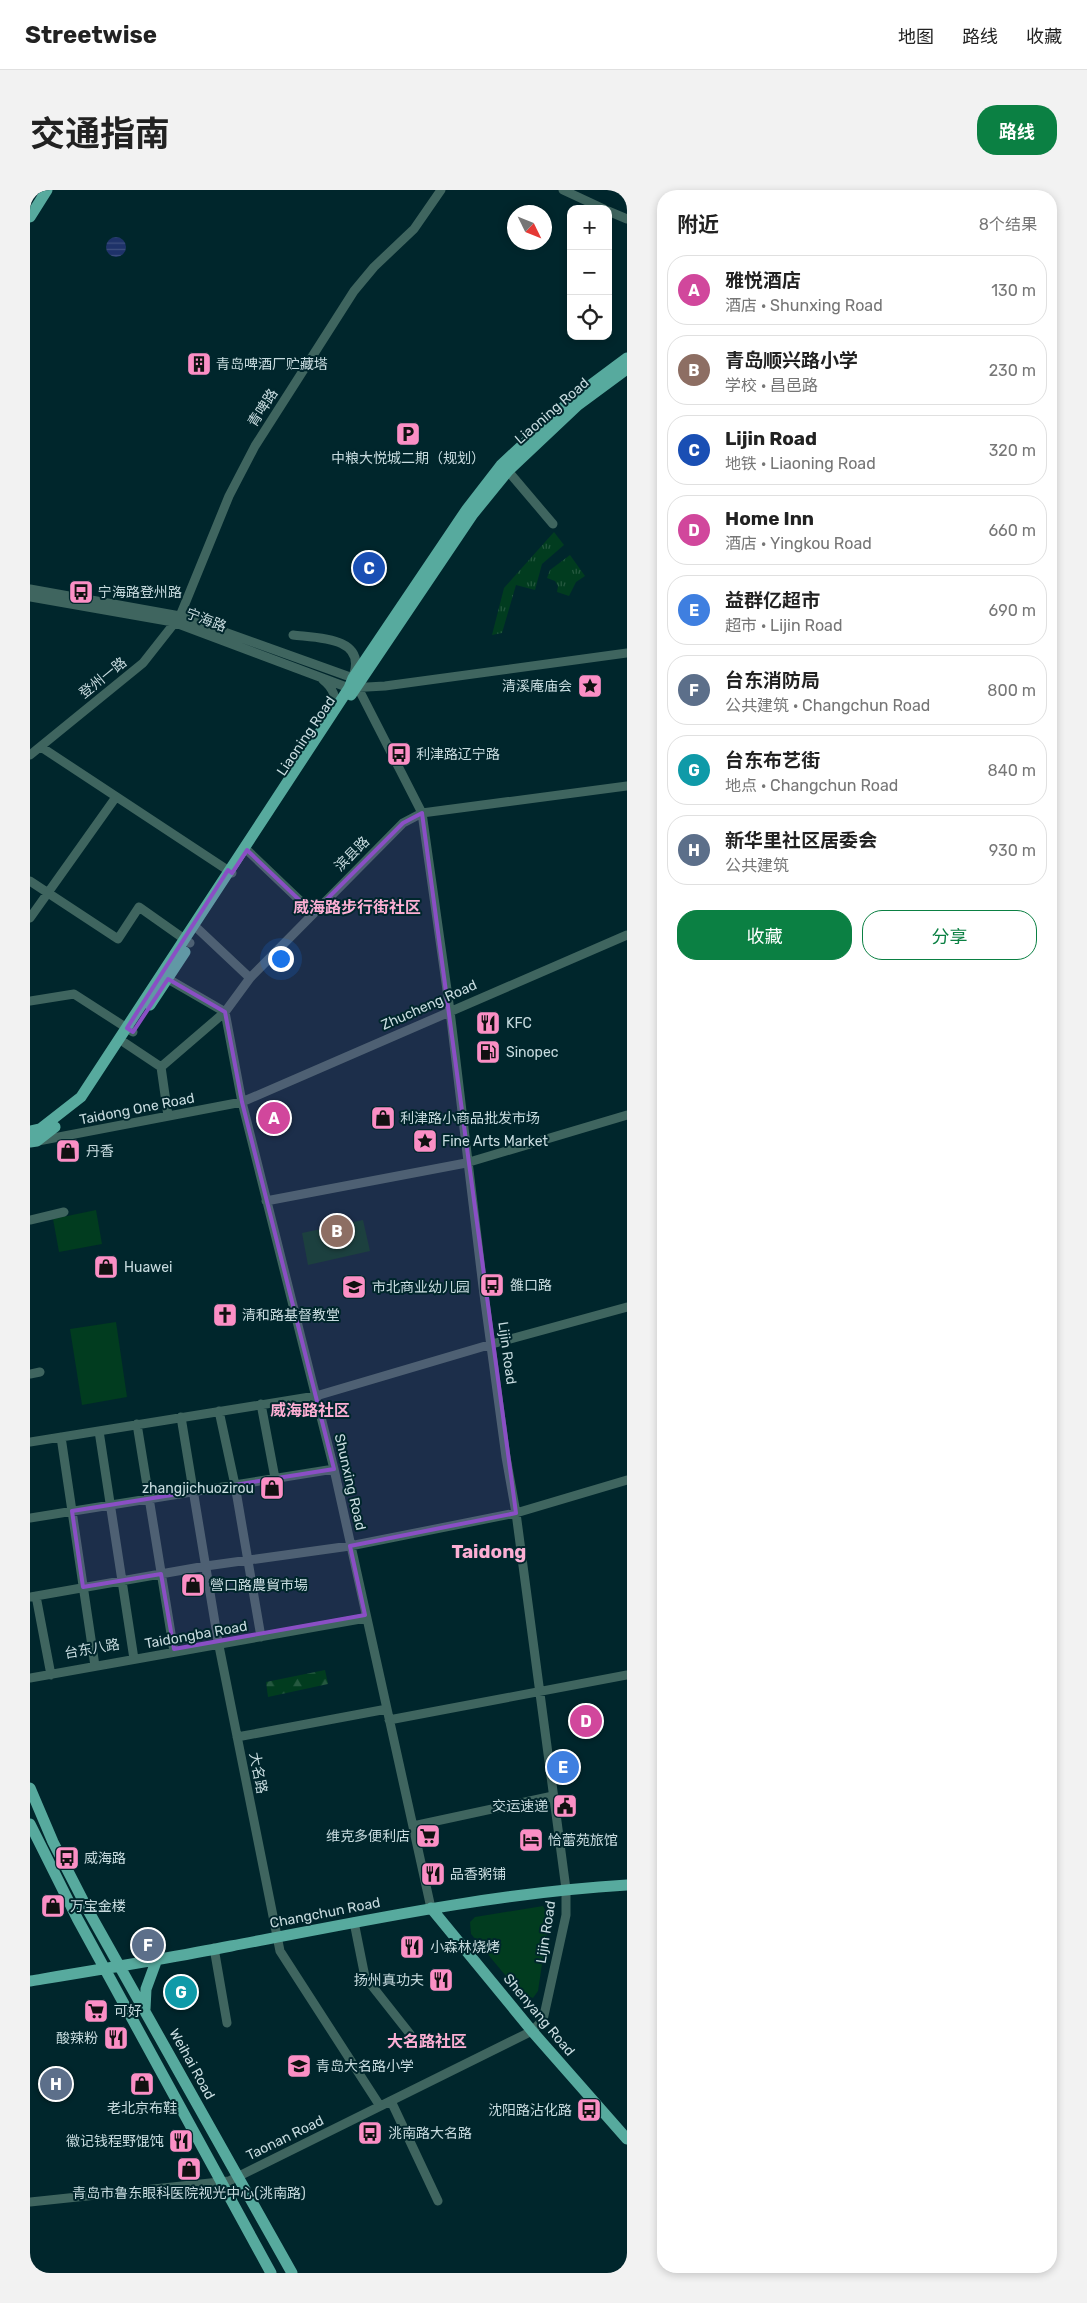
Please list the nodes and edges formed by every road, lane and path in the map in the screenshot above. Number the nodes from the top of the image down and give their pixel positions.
1 (47, 190) edge
2 (441, 190) edge
3 (563, 190) edge
4 (595, 205) edge
5 (612, 213) edge
6 (30, 217) edge
7 (627, 219) edge
8 (627, 358) edge
9 (627, 369) edge
10 (508, 471) junction
11 (553, 524) dead end
12 (30, 589) edge
13 (30, 597) edge
14 (176, 619) junction
15 (293, 635) dead end
16 (627, 653) edge
17 (321, 678) junction
18 (353, 684) junction
19 (332, 713) junction
20 (41, 747) junction
21 (30, 755) edge
22 (627, 786) edge
23 (116, 797) junction
24 (422, 813) junction
25 (247, 850) junction
26 (230, 872) junction
27 (30, 881) edge
28 (48, 892) junction
29 (313, 913) junction
30 (30, 918) edge
31 (198, 929) junction
32 (627, 935) edge
33 (187, 941) junction
34 (250, 978) junction
35 (168, 979) junction
36 (30, 1001) edge
37 (450, 1011) junction
38 (225, 1012) junction
39 (130, 1030) junction
40 (125, 1043) junction
41 (161, 1066) junction
42 (242, 1102) junction
43 (627, 1115) edge
44 (168, 1116) junction
45 (35, 1130) edge
46 (33, 1142) edge
47 (466, 1163) junction
48 (266, 1201) junction
49 (64, 1212) dead end
50 (30, 1220) edge
51 (627, 1307) edge
52 (492, 1344) junction
53 (40, 1372) dead end
54 (30, 1374) edge
55 (316, 1396) junction
56 (261, 1404) junction
57 (219, 1411) junction
58 (181, 1417) junction
59 (137, 1424) junction
60 (99, 1431) junction
61 (61, 1437) junction
62 (30, 1442) edge
63 (334, 1469) junction
64 (275, 1478) junction
65 (627, 1480) edge
66 (235, 1484) junction
67 (193, 1492) junction
68 (149, 1498) junction
69 (110, 1505) junction
70 (72, 1511) junction
71 (516, 1513) junction
72 (30, 1518) edge
73 (350, 1546) junction
74 (248, 1560) junction
75 (206, 1566) junction
76 (161, 1574) junction
77 (122, 1580) junction
78 (83, 1588) junction
79 (33, 1596) edge
80 (366, 1617) junction
81 (261, 1636) junction
82 (218, 1643) junction
83 (174, 1650) junction
84 (134, 1658) junction
85 (95, 1664) junction
86 (50, 1673) junction
87 (30, 1674) edge
88 (627, 1675) edge
89 (30, 1678) edge
90 (541, 1692) junction
91 (387, 1709) junction
92 (389, 1720) junction
93 (237, 1737) junction
94 (30, 1788) edge
95 (553, 1796) junction
96 (30, 1824) edge
97 (413, 1826) junction
98 (33, 1837) edge
99 (627, 1885) edge
100 (566, 1889) junction
101 (431, 1908) junction
102 (354, 1922) junction
103 (277, 1937) junction
104 (214, 1948) junction
105 (157, 1959) junction
106 (120, 1966) junction
107 (105, 1969) junction
108 (30, 1981) edge
109 (145, 2011) junction
110 (227, 2024) dead end
111 (532, 2031) junction
112 (410, 2034) dead end
113 (391, 2101) junction
114 (380, 2106) junction
115 (627, 2139) edge
116 (238, 2177) junction
117 (220, 2183) junction
118 (438, 2201) dead end
119 (30, 2202) edge
120 (271, 2273) edge
121 (292, 2273) edge

1 - 6 main road
2 - 14 street, 青啤路
3 - 4 street
5 - 7 street
8 - 18 main road, Liaoning Road
9 - 10 main road, Liaoning Road
10 - 11 street
10 - 18 main road, Liaoning Road
12 - 14 street, 宁海路
13 - 14 street, 宁海路
14 - 17 street, 宁海路
14 - 18 street, 宁海路
14 - 20 street, 登州一路
15 - 18 street
16 - 18 street
17 - 18 street, 宁海路
17 - 19 street
18 - 19 main road, Liaoning Road
18 - 24 street, Lijin Road
18 - 25 main road, Liaoning Road
19 - 26 main road, Liaoning Road
20 - 21 street
20 - 23 street
22 - 24 street, 滨县路
23 - 26 street
23 - 28 street
24 - 29 street, 滨县路
24 - 37 street, Lijin Road
25 - 26 main road, Liaoning Road
25 - 29 street
26 - 31 main road, Liaoning Road
26 - 33 main road, Liaoning Road
27 - 28 street
28 - 30 street
28 - 33 street
29 - 34 street, 滨县路
31 - 33 main road, Liaoning Road
31 - 34 street
32 - 37 street, Zhucheng Road
33 - 35 main road, Liaoning Road
33 - 39 main road, Liaoning Road
34 - 38 street, 滨县路
35 - 38 street
35 - 39 main road, Liaoning Road
36 - 39 street
37 - 42 street, Zhucheng Road
37 - 47 street, Lijin Road
38 - 41 street, 滨县路
38 - 42 street, Shunxing Road
39 - 40 main road, Liaoning Road
39 - 45 main road, Liaoning Road
40 - 41 street
40 - 46 main road, Liaoning Road
41 - 44 street
42 - 44 street, Taidong One Road
42 - 48 street, Shunxing Road
43 - 47 street
44 - 46 street, Taidong One Road
47 - 48 street
47 - 52 street, Lijin Road
48 - 55 street, Shunxing Road
49 - 50 street
51 - 52 street
52 - 55 street
52 - 71 street, Lijin Road
53 - 54 street
55 - 56 street
55 - 63 street, Shunxing Road
56 - 57 street
56 - 64 street
57 - 58 street
57 - 66 street
58 - 59 street
58 - 67 street, 大名路
59 - 60 street
59 - 68 street
60 - 61 street
60 - 69 street
61 - 62 street
61 - 70 street
63 - 64 street
63 - 73 street, Shunxing Road
64 - 66 street
65 - 71 street
66 - 67 street
66 - 74 street
67 - 68 street
67 - 75 street, 大名路
68 - 69 street
68 - 76 street
69 - 70 street
69 - 77 street
70 - 72 street
70 - 78 street
71 - 73 street
71 - 90 street, Lijin Road
73 - 74 street
73 - 80 street, Shunxing Road
74 - 75 street
74 - 81 street
75 - 76 street
75 - 82 street, 大名路
76 - 77 street
76 - 83 street
77 - 78 street
77 - 84 street
78 - 79 street
78 - 85 street
79 - 86 street
80 - 81 street
80 - 91 street, Shunxing Road
81 - 82 street
82 - 83 street
82 - 93 street, 大名路
83 - 84 street, Taidongba Road
84 - 85 street, 台东八路
85 - 86 street
86 - 87 street, 台东八路
86 - 89 street
88 - 90 street
90 - 92 street
90 - 95 street, Lijin Road
91 - 92 street, Shunxing Road
91 - 93 street
92 - 97 street, Shunxing Road
93 - 103 street, 大名路
94 - 106 main road, Weihai Road
95 - 97 street
95 - 100 street, Lijin Road
96 - 98 main road
97 - 101 street, Shunxing Road
98 - 107 main road
99 - 100 main road, Changchun Road
100 - 101 main road, Changchun Road
100 - 111 street, Lijin Road
101 - 102 main road, Changchun Road
101 - 111 main road, Shenyang Road
102 - 103 main road, Changchun Road
102 - 112 street
103 - 104 main road, Changchun Road
103 - 114 street, 大名路
104 - 105 main road, Changchun Road
104 - 110 street
105 - 106 main road, Changchun Road
105 - 109 main road
106 - 107 main road, Changchun Road
106 - 109 main road, Weihai Road
107 - 108 main road, Changchun Road
107 - 117 main road
109 - 116 main road, Weihai Road
111 - 113 street, Taonan Road
111 - 115 main road, Shenyang Road
113 - 114 street, Taonan Road
113 - 118 street
114 - 116 street, Taonan Road
116 - 117 street, Taonan Road
116 - 121 main road, Weihai Road
117 - 119 street, Taonan Road
117 - 120 main road

